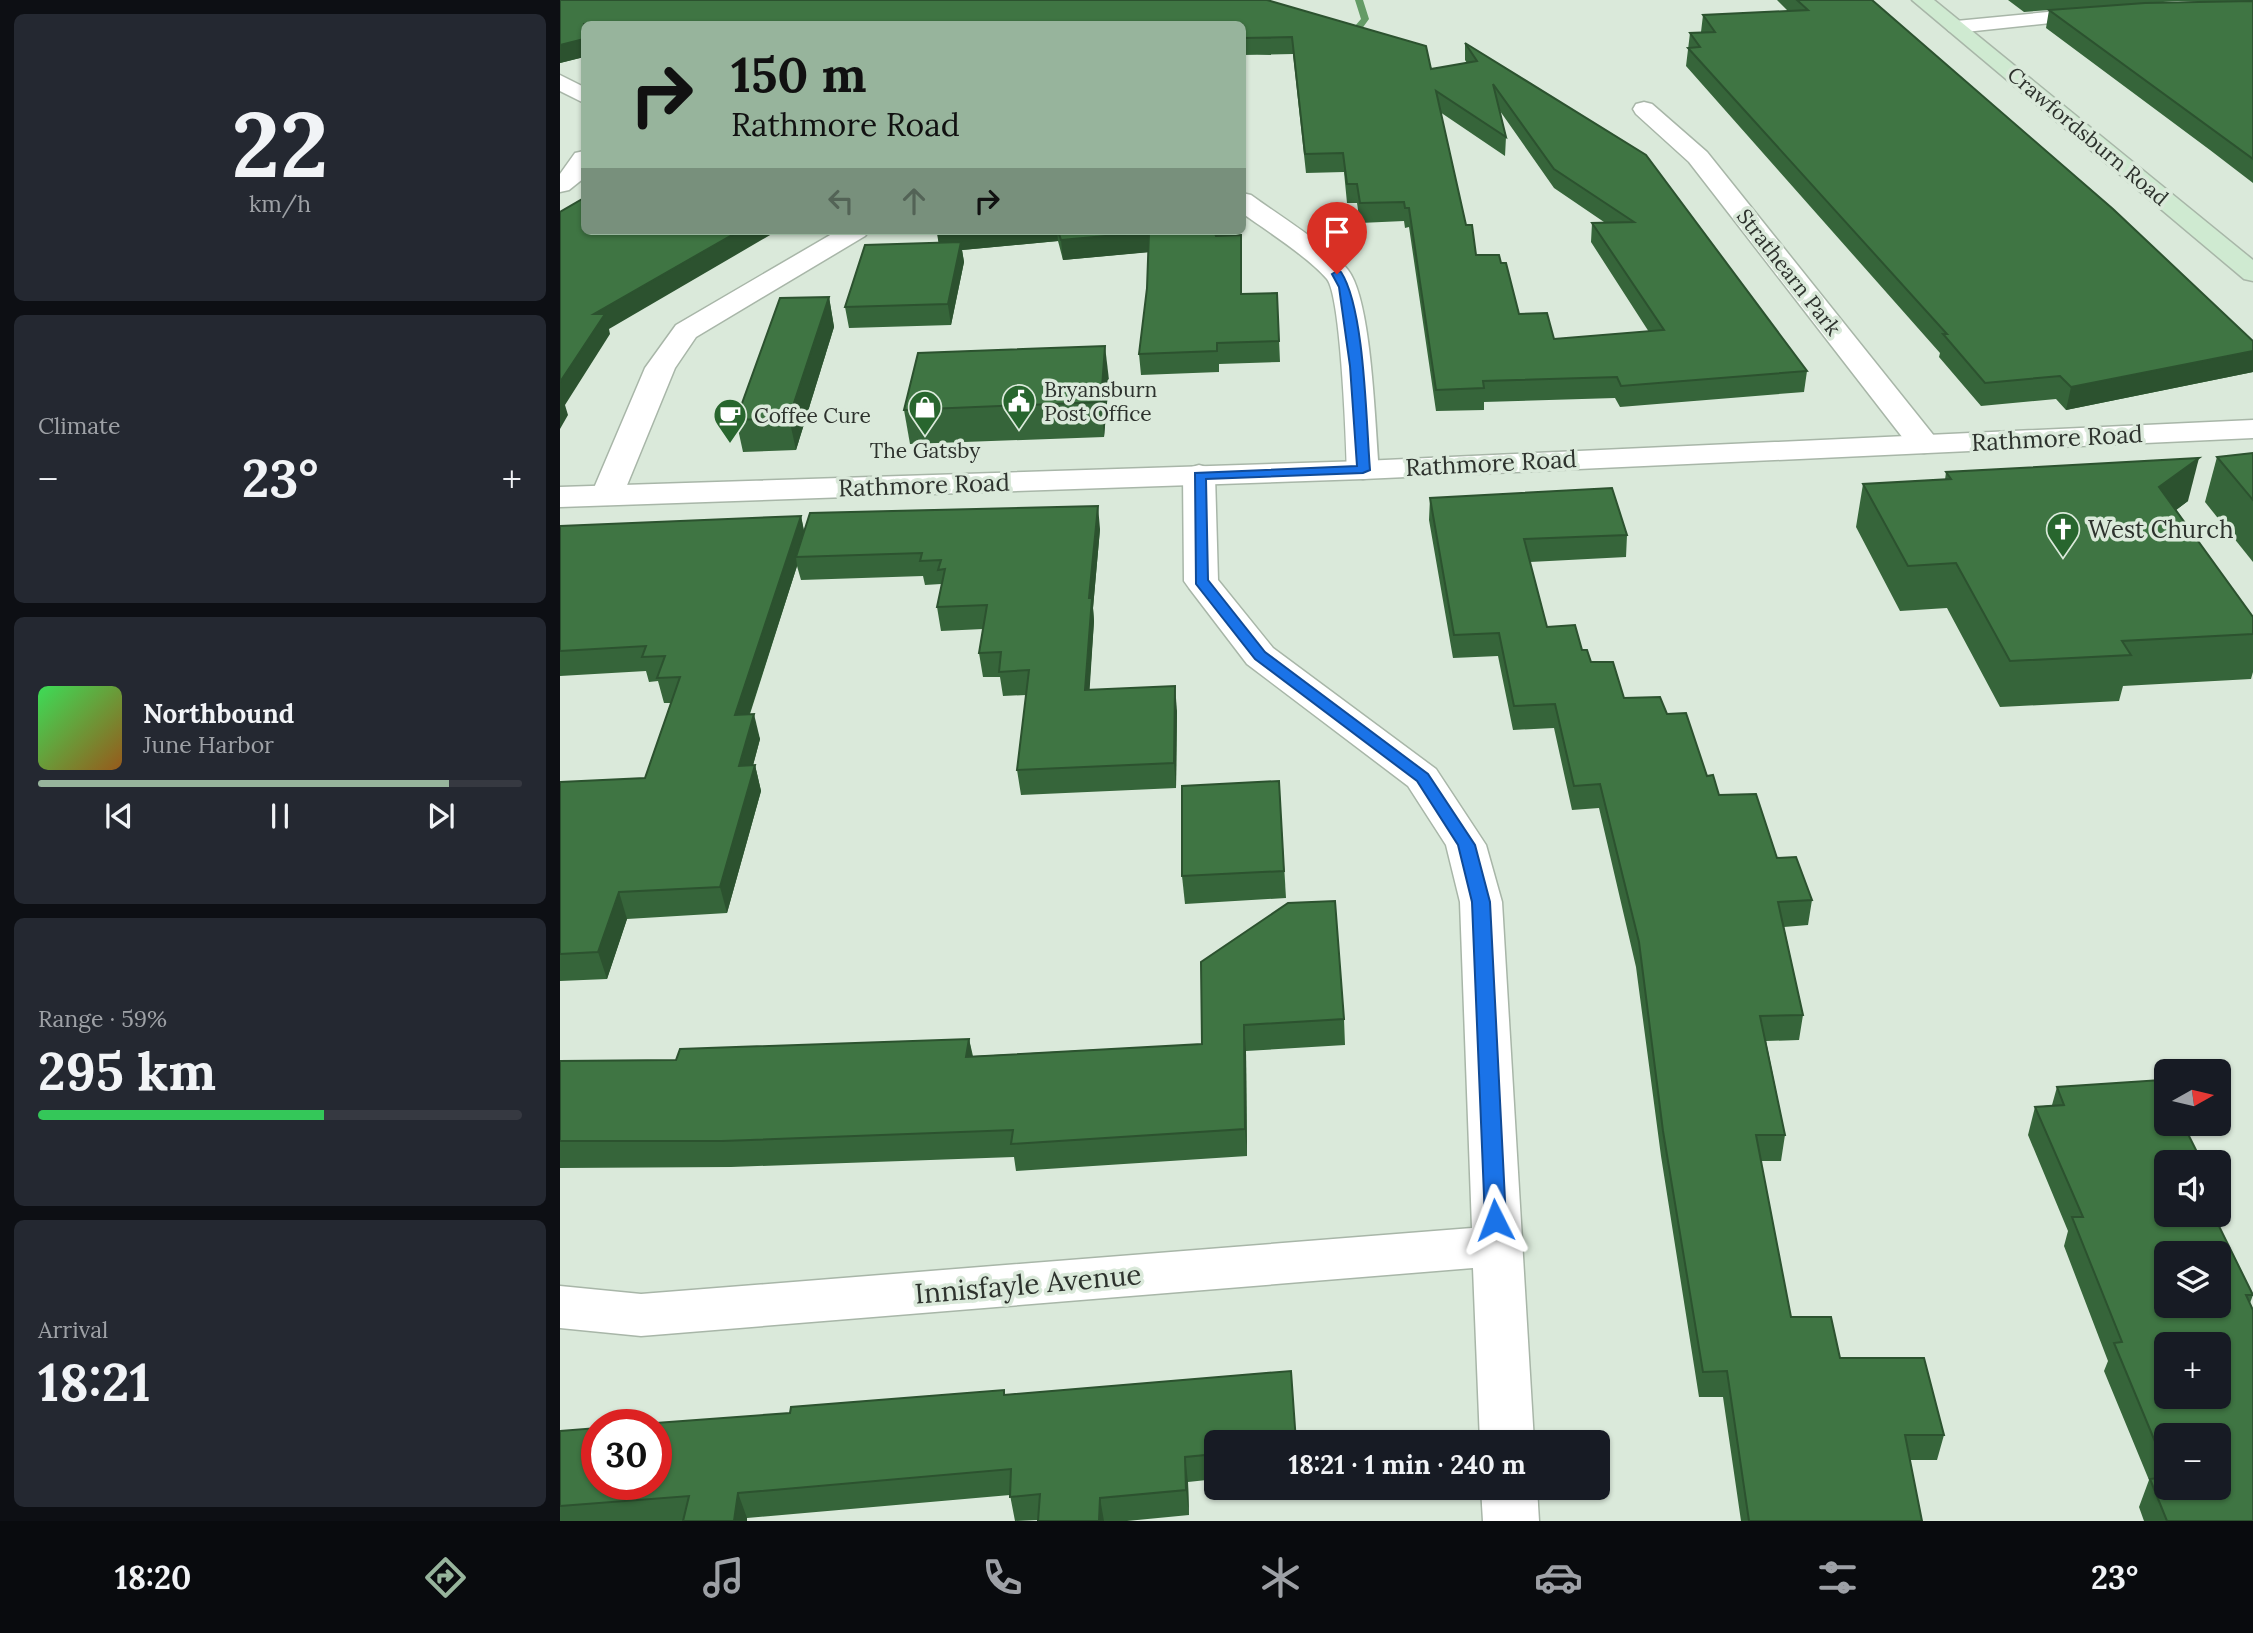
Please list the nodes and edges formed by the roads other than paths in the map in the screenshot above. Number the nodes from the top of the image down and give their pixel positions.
1 (1922, 0) edge
2 (2125, 12) edge
3 (1956, 27) junction
4 (560, 82) edge
5 (581, 94) edge
6 (1644, 109) dead end
7 (581, 163) edge
8 (560, 185) edge
9 (1246, 203) edge
10 (849, 235) edge
11 (2253, 273) edge
12 (2253, 429) edge
13 (1924, 444) junction
14 (1363, 470) junction
15 (1199, 475) junction
16 (607, 495) junction
17 (560, 497) edge
18 (1497, 1247) junction
19 (560, 1307) edge
20 (1506, 1430) edge
21 (1510, 1500) edge
22 (1511, 1521) edge

1 - 3 main road, Crawfordsburn Road
2 - 3 street
3 - 11 main road, Crawfordsburn Road
4 - 5 street
6 - 13 street, Strathearn Park
7 - 8 street
9 - 14 street
10 - 16 street
12 - 13 street, Rathmore Road
13 - 14 street, Rathmore Road
14 - 15 street, Rathmore Road
15 - 16 street, Rathmore Road
15 - 18 street
16 - 17 street, Rathmore Road
18 - 19 street, Innisfayle Avenue
18 - 20 street
21 - 22 street

